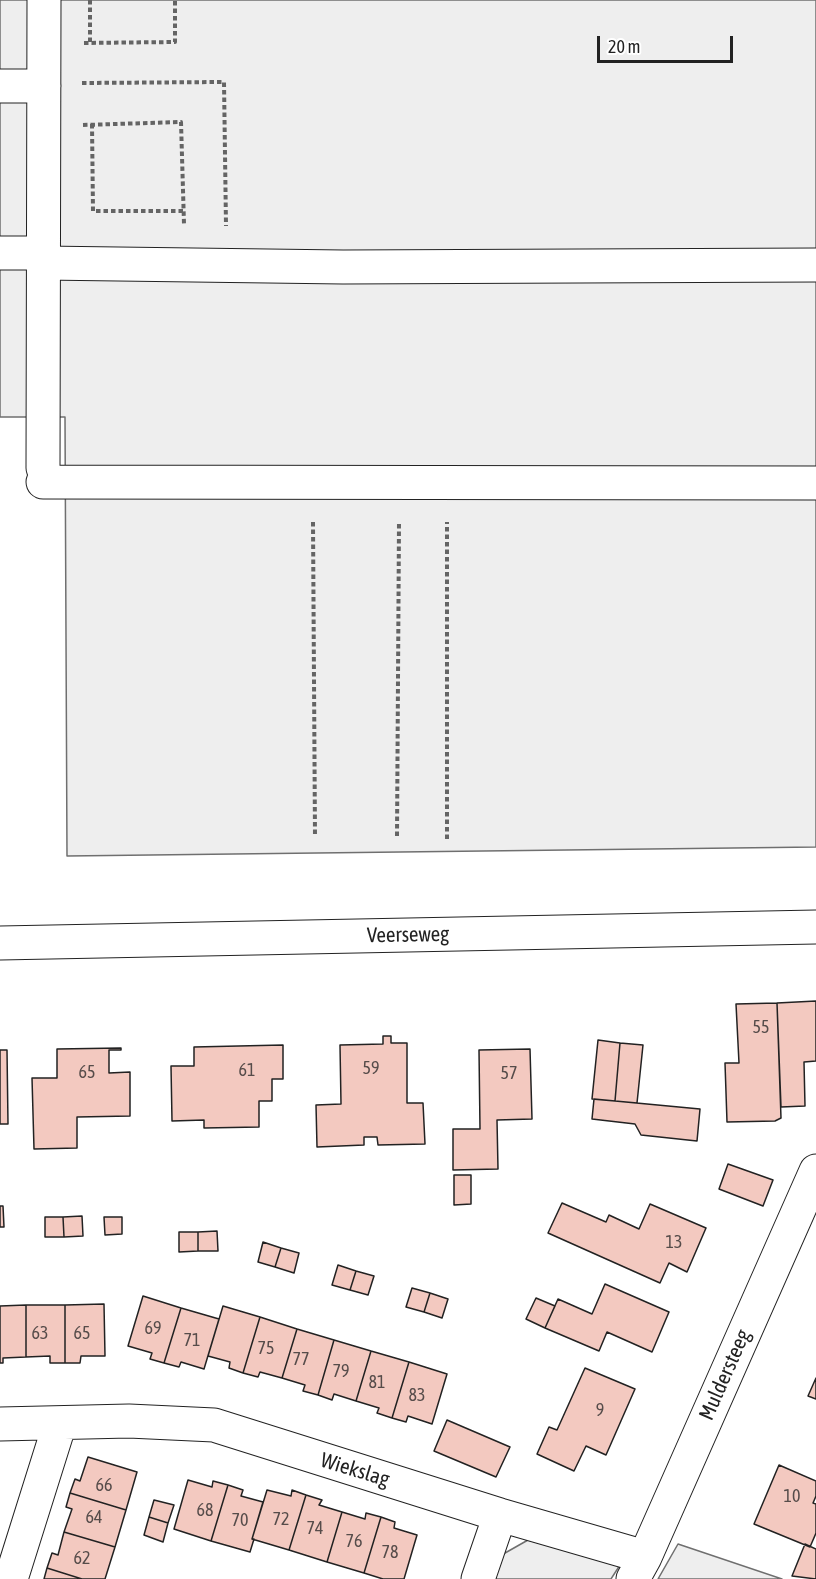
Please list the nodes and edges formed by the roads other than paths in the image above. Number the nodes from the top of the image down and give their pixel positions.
1 (44, 0) edge
2 (44, 85) junction
3 (0, 86) edge
4 (0, 253) edge
5 (43, 258) junction
6 (816, 265) edge
7 (816, 483) edge
8 (816, 927) edge
9 (0, 944) edge
10 (816, 1171) edge
11 (60, 1423) junction
12 (0, 1424) edge
13 (500, 1515) junction
14 (639, 1568) edge
15 (11, 1579) edge
16 (478, 1579) edge

1 - 2 street
2 - 3 street
2 - 5 street
4 - 5 street
5 - 6 street
5 - 7 street
8 - 9 street, Veerseweg
10 - 14 street, Muldersteeg
11 - 12 street, Wiekslag
11 - 13 street, Wiekslag
11 - 15 street
13 - 14 street, Wiekslag
13 - 16 street

